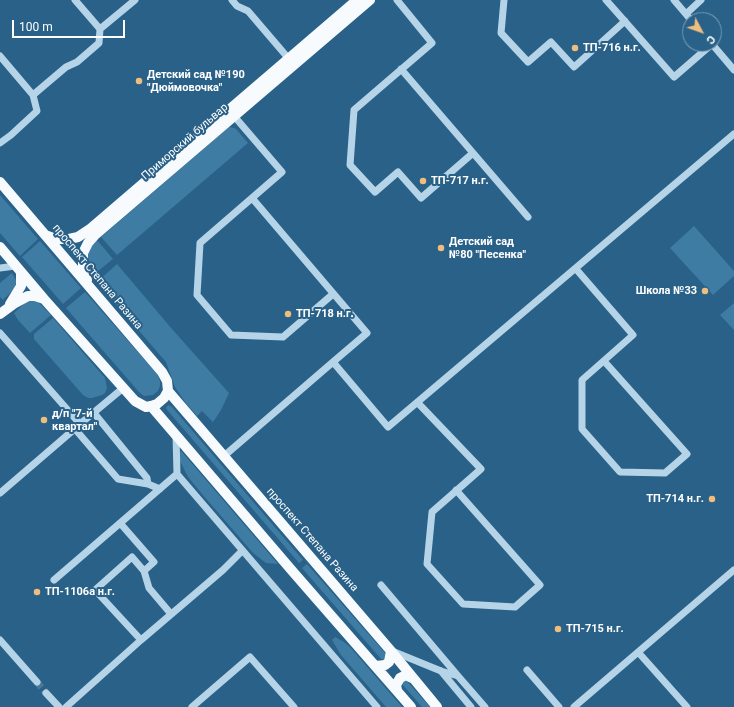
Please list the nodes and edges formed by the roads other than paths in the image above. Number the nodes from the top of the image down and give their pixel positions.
1 (75, 0) edge
2 (135, 0) edge
3 (232, 0) edge
4 (357, 0) edge
5 (370, 0) edge
6 (396, 0) edge
7 (504, 0) edge
8 (606, 0) edge
9 (674, 0) edge
10 (701, 0) edge
11 (684, 12) edge
12 (688, 12) edge
13 (625, 21) junction
14 (100, 29) junction
15 (703, 52) edge
16 (719, 52) edge
17 (0, 56) edge
18 (289, 59) junction
19 (401, 69) junction
20 (734, 70) edge
21 (33, 95) junction
22 (234, 116) junction
23 (734, 134) edge
24 (0, 143) edge
25 (473, 153) junction
26 (0, 182) edge
27 (252, 198) junction
28 (528, 217) dead end
29 (45, 234) junction
30 (0, 248) edge
31 (0, 268) edge
32 (18, 269) junction
33 (576, 269) junction
34 (89, 286) junction
35 (333, 294) junction
36 (44, 299) junction
37 (2, 313) edge
38 (0, 333) edge
39 (604, 361) junction
40 (333, 362) junction
41 (122, 389) junction
42 (168, 391) junction
43 (418, 403) junction
44 (151, 406) junction
45 (94, 413) junction
46 (77, 426) junction
47 (176, 434) junction
48 (224, 456) junction
49 (177, 474) junction
50 (148, 484) junction
51 (160, 489) junction
52 (456, 490) junction
53 (0, 493) edge
54 (120, 523) junction
55 (242, 551) junction
56 (144, 570) junction
57 (734, 570) edge
58 (54, 580) dead end
59 (381, 585) dead end
60 (171, 614) junction
61 (0, 640) edge
62 (141, 640) junction
63 (391, 651) junction
64 (638, 652) junction
65 (376, 666) junction
66 (528, 670) dead end
67 (441, 671) junction
68 (458, 676) junction
69 (412, 678) junction
70 (37, 682) tunnel mouth
71 (397, 690) junction
72 (46, 693) tunnel mouth
73 (59, 707) edge
74 (66, 707) edge
75 (192, 707) edge
76 (294, 707) edge
77 (377, 707) edge
78 (411, 707) edge
79 (437, 707) edge
80 (471, 707) edge
81 (485, 707) edge
82 (559, 707) edge
83 (574, 707) edge
84 (687, 707) edge

1 - 14 street
2 - 14 street
3 - 18 street
4 - 18 main road
5 - 22 main road, Приморский бульвар
6 - 19 street
7 - 13 street
8 - 13 street
9 - 11 street
10 - 12 street
13 - 15 street
14 - 21 street
16 - 20 street
17 - 21 street
18 - 29 main road
19 - 25 street
19 - 25 street
21 - 24 street
22 - 27 street
22 - 34 main road, Приморский бульвар
23 - 33 street
25 - 28 street
26 - 29 main road, проспект Степана Разина
27 - 35 street
27 - 35 street
29 - 34 main road, проспект Степана Разина
30 - 32 main road
31 - 32 street
32 - 36 main road
32 - 37 main road
33 - 39 street
33 - 43 street
34 - 42 main road, проспект Степана Разина
35 - 40 street
36 - 37 main road
36 - 41 main road
38 - 46 street
39 - 39 street
40 - 43 street
40 - 48 street
41 - 44 main road
41 - 45 street
42 - 44 main road
42 - 48 main road, проспект Степана Разина
43 - 52 street
44 - 47 main road
45 - 46 street
45 - 50 street
46 - 50 street
46 - 53 street
47 - 49 street
47 - 65 main road
48 - 63 main road, проспект Степана Разина
49 - 51 street
49 - 55 street
50 - 51 street
51 - 54 street
52 - 52 street
54 - 56 street
54 - 58 street
55 - 60 street
55 - 77 street
56 - 60 street
56 - 62 street
57 - 64 street
59 - 68 street
60 - 62 street
61 - 70 street
62 - 74 street
63 - 65 main road
63 - 67 street
63 - 69 main road, проспект Степана Разина
64 - 83 street
64 - 84 street
65 - 71 main road
66 - 82 street
67 - 68 street
67 - 80 street
68 - 81 street
69 - 71 main road
69 - 79 main road, проспект Степана Разина
71 - 78 main road
72 - 73 street
75 - 76 street

